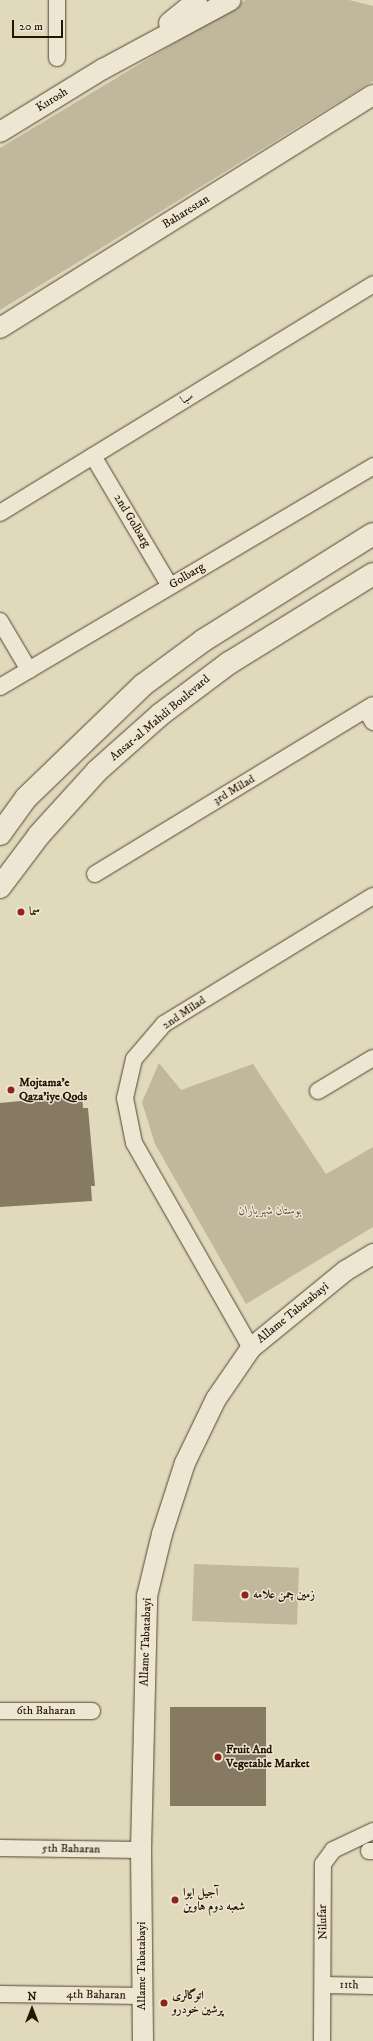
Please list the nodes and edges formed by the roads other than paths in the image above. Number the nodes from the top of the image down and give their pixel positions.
1 (57, 0) edge
2 (197, 0) edge
3 (231, 0) edge
4 (57, 58) dead end
5 (103, 69) junction
6 (373, 95) edge
7 (0, 132) edge
8 (373, 284) edge
9 (0, 328) edge
10 (93, 456) junction
11 (373, 466) edge
12 (0, 513) edge
13 (373, 534) edge
14 (373, 574) edge
15 (170, 586) junction
16 (0, 621) edge
17 (29, 670) junction
18 (0, 687) edge
19 (371, 712) edge
20 (0, 834) edge
21 (95, 874) dead end
22 (0, 887) edge
23 (373, 896) edge
24 (373, 1058) edge
25 (318, 1092) dead end
26 (373, 1254) edge
27 (251, 1348) junction
28 (0, 1711) edge
29 (92, 1711) dead end
30 (373, 1831) edge
31 (0, 1848) edge
32 (141, 1850) junction
33 (324, 1985) junction
34 (373, 1986) edge
35 (0, 1994) edge
36 (143, 1996) junction
37 (143, 2041) edge
38 (322, 2041) edge

1 - 4 street
2 - 5 street
3 - 5 street
5 - 7 street, Kurosh
6 - 9 street, Baharestan
8 - 10 street, سبا
10 - 12 street, سبا
10 - 15 street, 2nd Golbarg
11 - 15 street, Golbarg
13 - 20 main road
14 - 22 main road, Ansar-al Mahdi Boulevard
15 - 17 street, Golbarg
16 - 17 street
17 - 18 street, Golbarg
19 - 21 street, 3rd Milad
23 - 27 street, 2nd Milad
24 - 25 street
26 - 27 street, Allame Tabatabayi
27 - 32 street, Allame Tabatabayi
28 - 29 street, 6th Baharan
30 - 33 street, Nilufar
31 - 32 street, 5th Baharan
32 - 36 street, Allame Tabatabayi
33 - 34 street, 11th
33 - 38 street, Nilufar
35 - 36 street, 4th Baharan
36 - 37 street, Allame Tabatabayi

